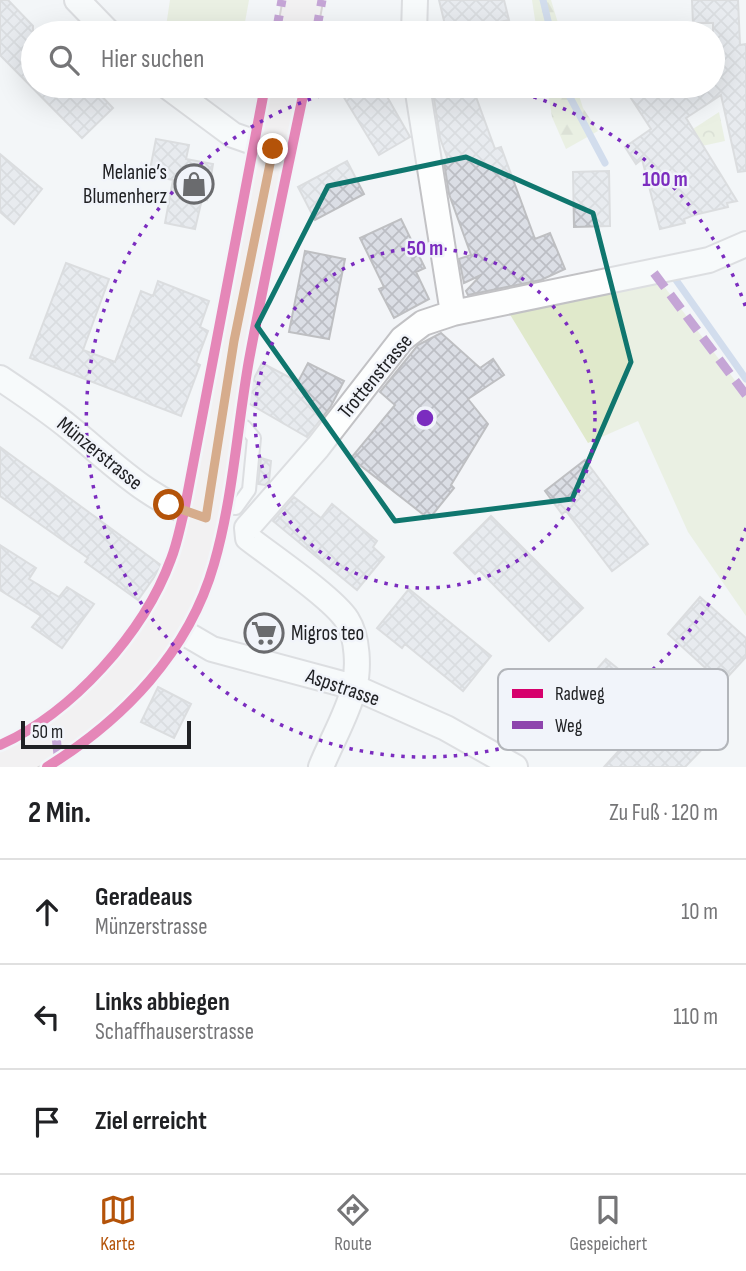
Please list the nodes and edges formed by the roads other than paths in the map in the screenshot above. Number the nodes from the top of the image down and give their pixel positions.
1 (77, 0) edge
2 (303, 0) edge
3 (415, 0) edge
4 (97, 21) edge
5 (299, 21) edge
6 (414, 21) edge
7 (183, 98) edge
8 (284, 98) edge
9 (419, 98) edge
10 (273, 149) junction
11 (746, 244) edge
12 (453, 313) junction
13 (0, 378) edge
14 (207, 512) junction
15 (164, 621) junction
16 (354, 687) junction
17 (0, 764) edge
18 (321, 767) edge
19 (515, 767) edge

1 - 4 street
2 - 5 main road
3 - 6 street
7 - 10 street
8 - 10 main road
9 - 12 street
10 - 14 main road
11 - 12 street, Trottenstrasse
12 - 16 street, Trottenstrasse
13 - 14 street, Münzerstrasse
14 - 15 main road
15 - 16 street, Aspstrasse
15 - 17 main road
16 - 18 street
16 - 19 street, Aspstrasse

